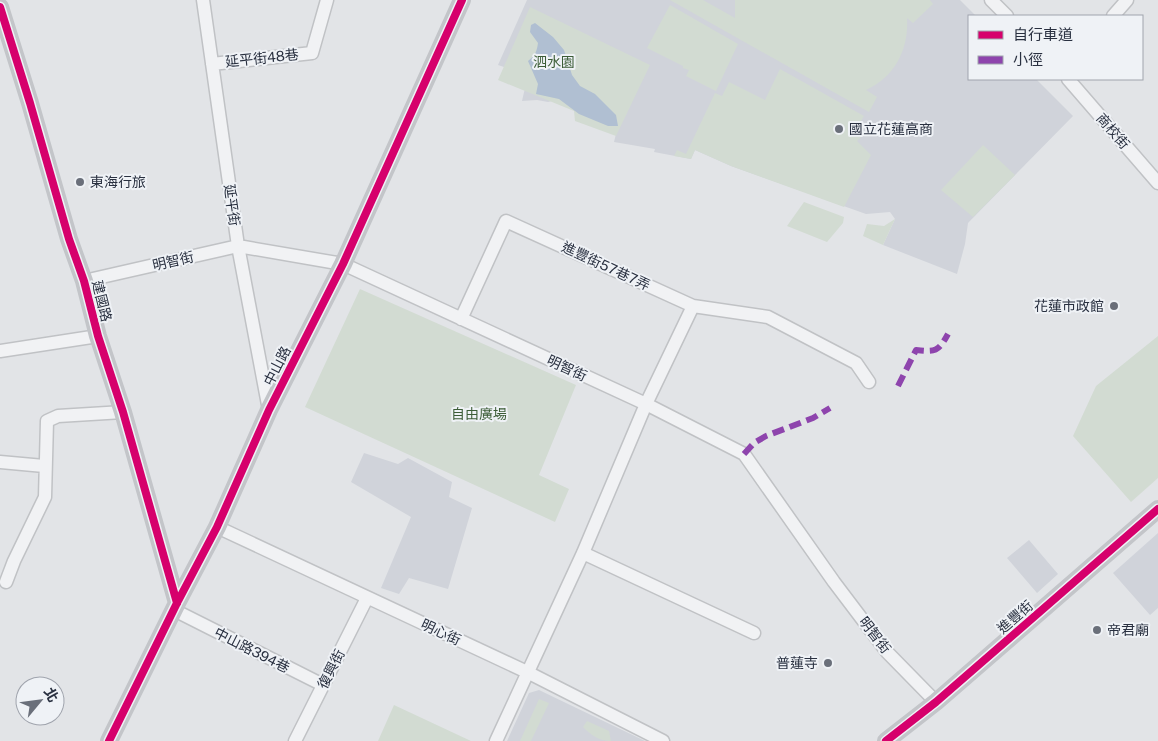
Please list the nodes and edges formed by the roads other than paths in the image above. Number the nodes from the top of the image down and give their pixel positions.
1 (203, 0) edge
2 (327, 0) edge
3 (462, 0) edge
4 (992, 0) edge
5 (1127, 0) edge
6 (0, 7) edge
7 (1006, 15) edge
8 (1114, 15) edge
9 (212, 64) junction
10 (1069, 80) edge
11 (1158, 183) edge
12 (238, 246) junction
13 (343, 264) junction
14 (84, 281) junction
15 (693, 306) junction
16 (461, 319) junction
17 (98, 336) junction
18 (0, 351) edge
19 (869, 382) dead end
20 (646, 404) junction
21 (269, 410) junction
22 (123, 412) junction
23 (0, 462) edge
24 (44, 466) junction
25 (1158, 508) edge
26 (217, 527) junction
27 (583, 553) junction
28 (6, 582) dead end
29 (367, 598) junction
30 (179, 609) junction
31 (754, 633) dead end
32 (526, 672) junction
33 (323, 685) junction
34 (936, 702) junction
35 (109, 741) edge
36 (295, 741) edge
37 (496, 741) edge
38 (663, 741) edge
39 (886, 741) edge

1 - 9 street, 延平街
2 - 9 street, 延平街48巷
3 - 13 street, 中山路
4 - 7 street
5 - 8 street
6 - 14 street, 建國路
9 - 12 street, 延平街
10 - 11 street, 商校街
12 - 13 street, 明智街
12 - 14 street, 明智街
12 - 21 street, 延平街
13 - 16 street, 明智街
13 - 21 street, 中山路
14 - 17 street, 建國路
15 - 16 street, 進豐街57巷7弄
15 - 19 street, 進豐街57巷7弄
15 - 20 street
16 - 20 street, 明智街
17 - 18 street
17 - 22 street, 建國路
20 - 27 street
20 - 34 street, 明智街
21 - 26 street, 中山路
22 - 24 street
22 - 30 street, 建國路
23 - 24 street
24 - 28 street
25 - 34 street, 進豐街
26 - 29 street, 明心街
26 - 30 street, 中山路
27 - 31 street
27 - 32 street
29 - 32 street, 明心街
29 - 33 street, 復興街
30 - 33 street, 中山路394巷
30 - 35 street, 中山路
32 - 37 street
32 - 38 street, 明心街
33 - 36 street, 復興街
34 - 39 street, 進豐街

